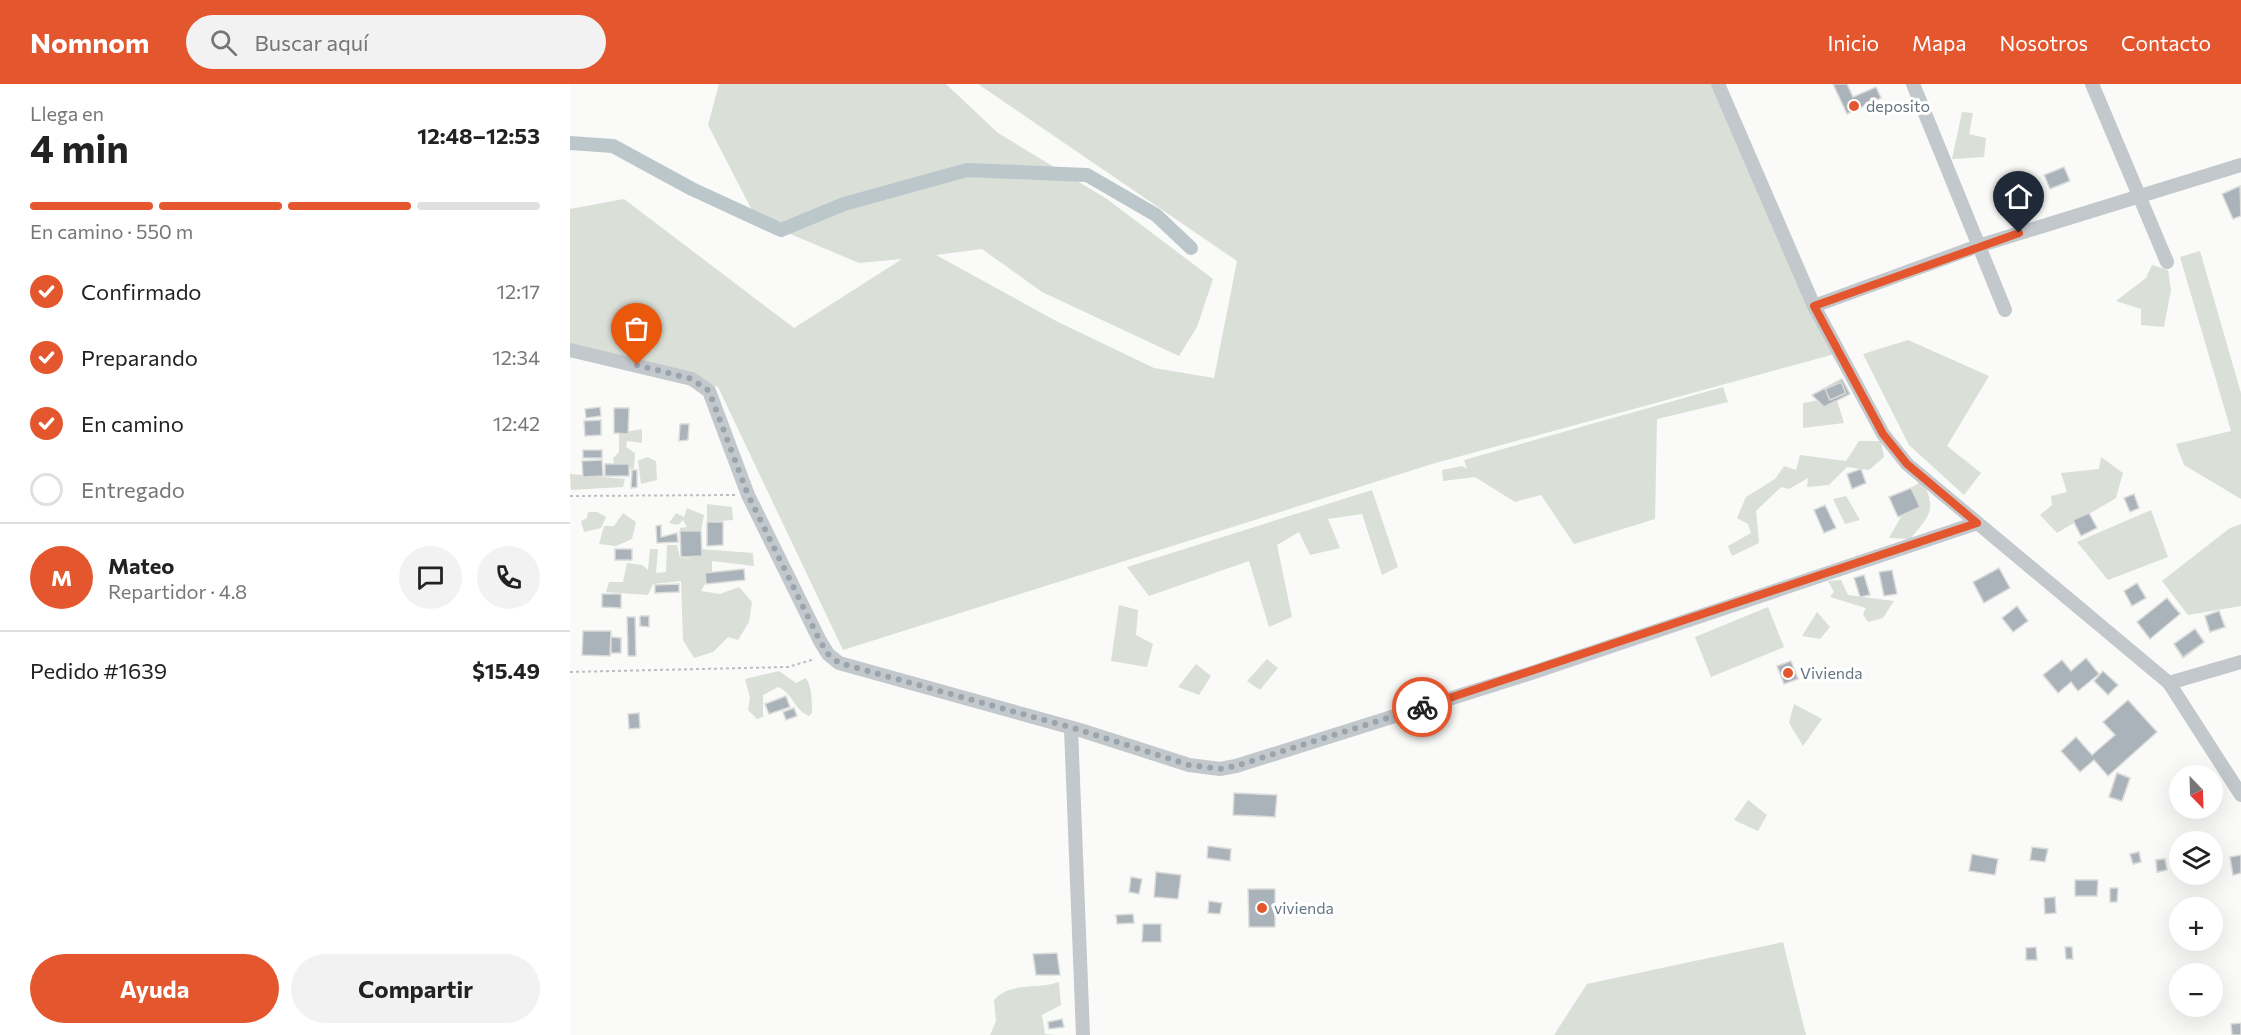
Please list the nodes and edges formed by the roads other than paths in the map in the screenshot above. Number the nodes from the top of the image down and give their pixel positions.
1 (1913, 84) edge
2 (2092, 84) edge
3 (1721, 85) edge
4 (2241, 165) edge
5 (2139, 196) junction
6 (1978, 246) junction
7 (2167, 262) dead end
8 (1814, 306) junction
9 (2005, 310) dead end
10 (570, 350) edge
11 (1977, 523) junction
12 (2241, 662) edge
13 (2169, 682) junction
14 (1071, 728) junction
15 (2241, 795) edge
16 (1083, 1035) edge

1 - 6 street
2 - 5 street
3 - 8 street
4 - 5 street
5 - 6 street
5 - 7 street
6 - 8 street
6 - 9 street
8 - 11 street
10 - 14 street
11 - 13 street
11 - 14 street
12 - 13 street
13 - 15 street
14 - 16 street

